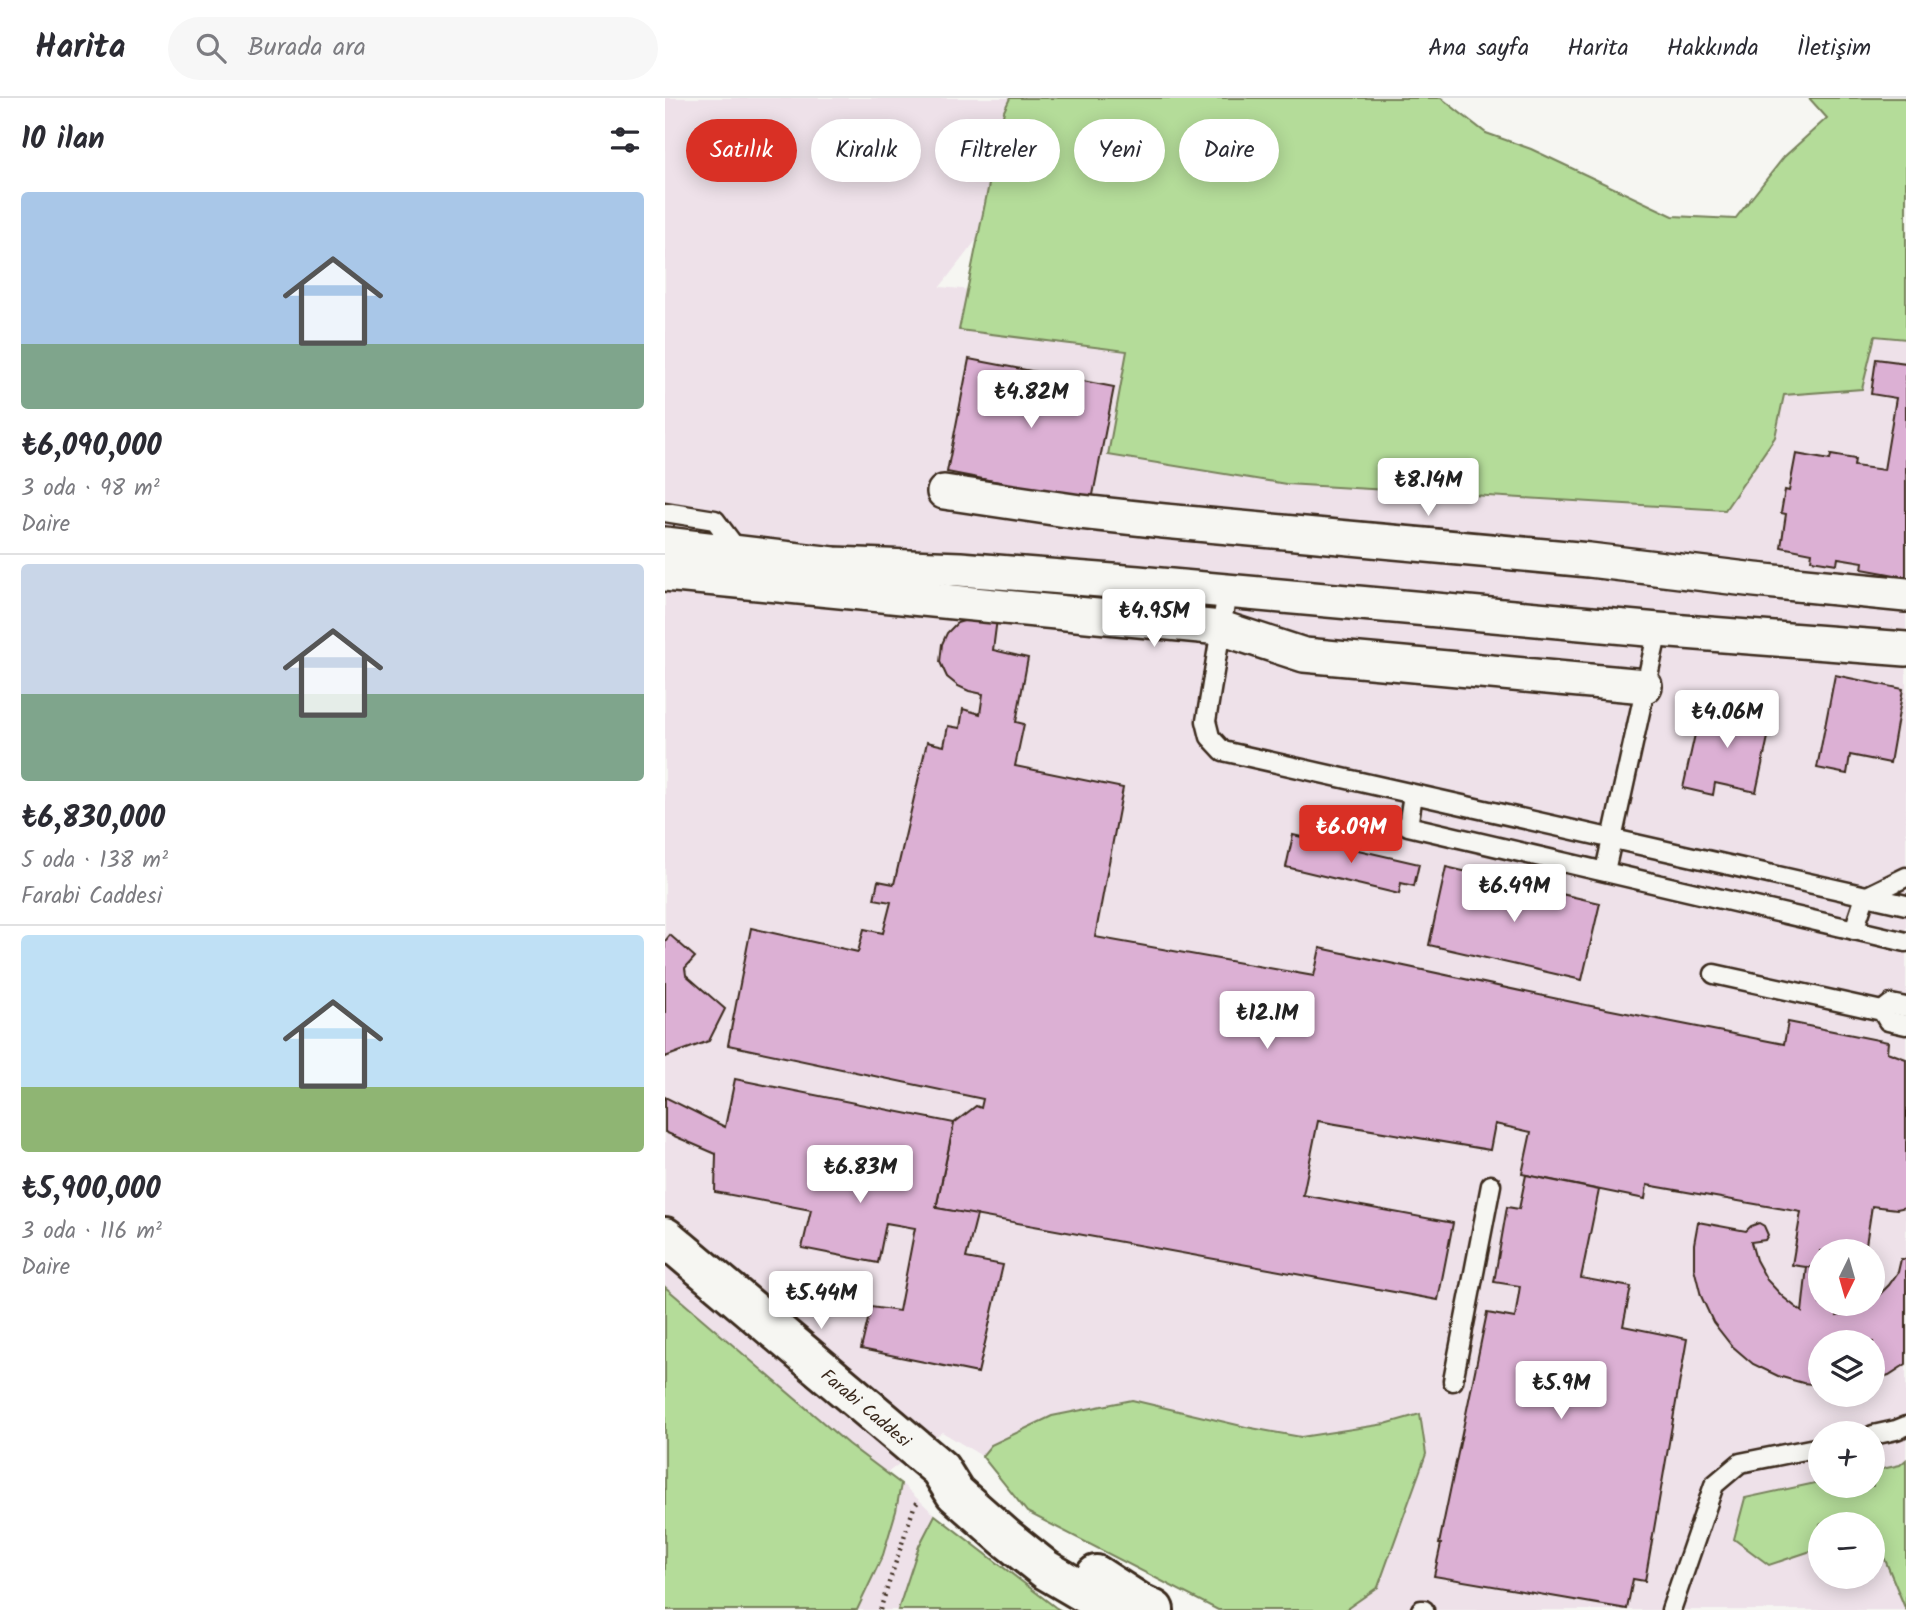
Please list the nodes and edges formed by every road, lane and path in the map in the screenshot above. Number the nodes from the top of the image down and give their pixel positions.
1 (944, 492) dead end
2 (665, 512) edge
3 (665, 544) edge
4 (739, 552) junction
5 (665, 574) edge
6 (1227, 592) junction
7 (1906, 595) edge
8 (1221, 628) junction
9 (1658, 631) junction
10 (1906, 649) edge
11 (1645, 686) junction
12 (1413, 795) junction
13 (1611, 838) junction
14 (1605, 871) junction
15 (1906, 877) edge
16 (1865, 897) junction
17 (1906, 905) edge
18 (1854, 930) junction
19 (1906, 942) edge
20 (1714, 974) dead end
21 (1906, 1007) edge
22 (1882, 1011) junction
23 (1906, 1025) edge
24 (1492, 1185) dead end
25 (665, 1237) edge
26 (1453, 1381) dead end
27 (1906, 1426) edge
28 (1885, 1433) edge
29 (1808, 1449) edge
30 (940, 1469) junction
31 (880, 1610) edge
32 (1114, 1610) edge
33 (1154, 1610) edge
34 (1671, 1610) edge

1 - 7 street
2 - 4 lane
3 - 4 street
4 - 6 street
5 - 8 street
6 - 8 lane
6 - 9 street
8 - 11 street
8 - 12 lane
9 - 10 street
9 - 11 lane
11 - 13 lane
12 - 13 lane
12 - 14 lane
13 - 14 lane
13 - 16 lane
14 - 18 lane
15 - 16 lane
16 - 17 lane
16 - 18 lane
18 - 19 lane
20 - 22 lane
21 - 22 lane
22 - 23 lane
24 - 26 lane
25 - 30 street, Farabi Caddesi
27 - 28 lane
29 - 34 lane
30 - 31 path
30 - 32 street, Farabi Caddesi
30 - 33 street, Farabi Caddesi

